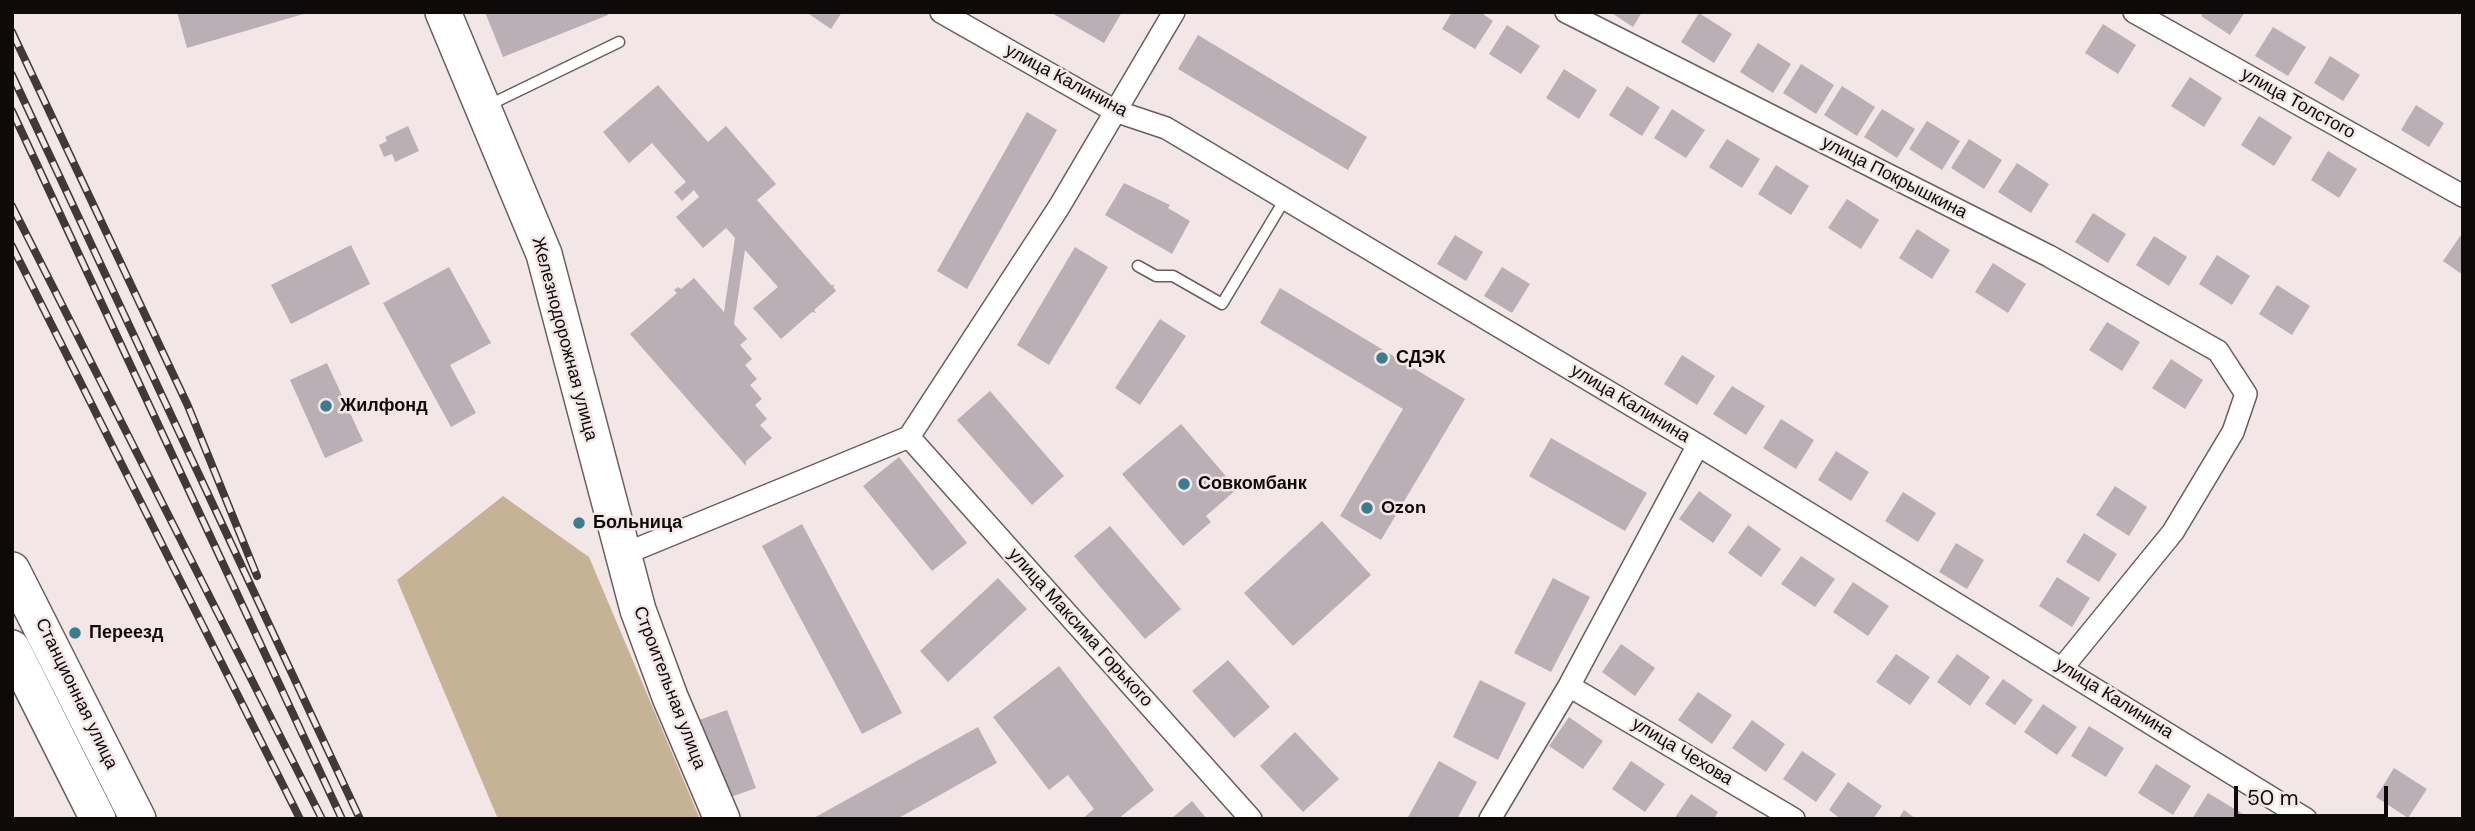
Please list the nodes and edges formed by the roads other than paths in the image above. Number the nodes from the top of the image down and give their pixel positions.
1 (443, 12) edge
2 (942, 12) edge
3 (1174, 12) edge
4 (1566, 12) edge
5 (2134, 12) edge
6 (619, 42) dead end
7 (483, 108) junction
8 (1115, 111) junction
9 (2463, 196) edge
10 (1284, 199) junction
11 (1138, 266) dead end
12 (909, 437) junction
13 (1699, 445) junction
14 (622, 555) junction
15 (12, 570) edge
16 (12, 648) edge
17 (2063, 667) junction
18 (1569, 686) junction
19 (98, 819) edge
20 (138, 819) edge
21 (722, 819) edge
22 (1251, 819) edge
23 (1490, 819) edge
24 (1794, 819) edge
25 (2306, 819) edge

1 - 7 main road, Железнодорожная улица
2 - 8 street, улица Калинина
3 - 8 street
4 - 17 street, улица Покрышкина
5 - 9 street, улица Толстого
6 - 7 lane
7 - 14 main road, Железнодорожная улица
8 - 10 street, улица Калинина
8 - 12 street
10 - 11 lane
10 - 13 street, улица Калинина
12 - 14 street
12 - 22 street, улица Максима Горького
13 - 17 street, улица Калинина
13 - 18 street
14 - 21 main road, Строительная улица
15 - 20 main road, Станционная улица
16 - 19 main road, Станционная улица
17 - 25 street, улица Калинина
18 - 23 street
18 - 24 street, улица Чехова

